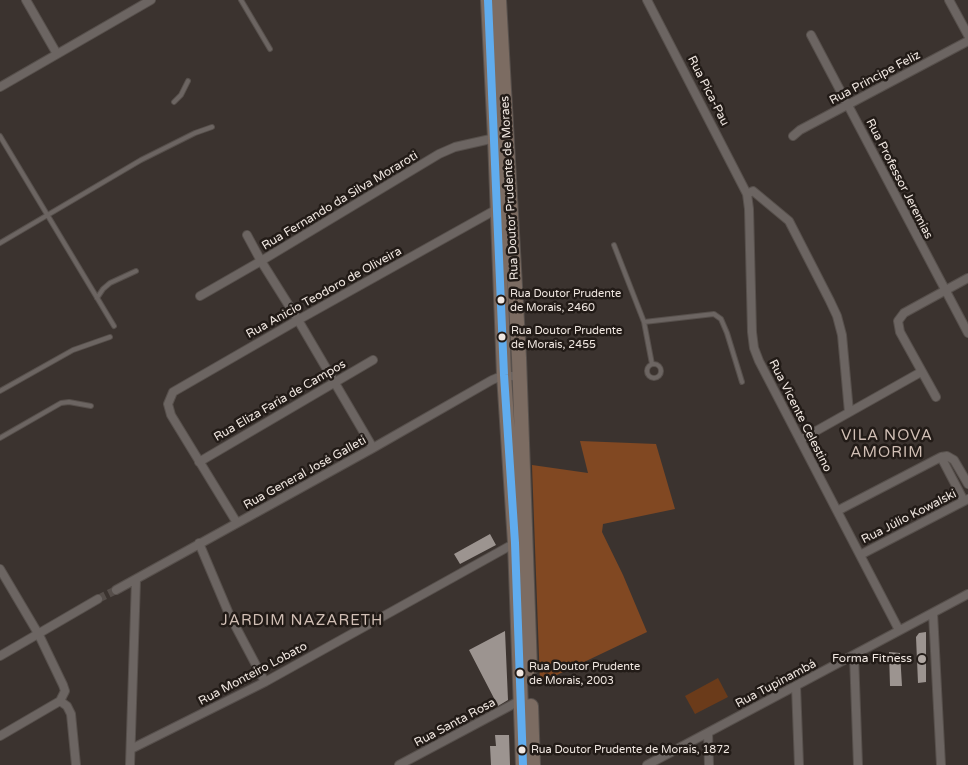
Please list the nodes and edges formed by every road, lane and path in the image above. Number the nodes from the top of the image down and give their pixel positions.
1 (26, 0) edge
2 (151, 0) edge
3 (240, 0) edge
4 (488, 0) edge
5 (500, 0) edge
6 (647, 0) edge
7 (949, 0) edge
8 (811, 35) dead end
9 (968, 35) edge
10 (968, 41) edge
11 (270, 49) dead end
12 (57, 54) junction
13 (188, 81) dead end
14 (0, 87) edge
15 (174, 102) dead end
16 (848, 105) junction
17 (212, 127) dead end
18 (0, 136) edge
19 (793, 136) dead end
20 (495, 138) junction
21 (747, 194) junction
22 (497, 209) junction
23 (46, 215) junction
24 (247, 235) dead end
25 (0, 243) edge
26 (614, 245) dead end
27 (261, 261) junction
28 (136, 271) dead end
29 (968, 278) edge
30 (944, 290) junction
31 (200, 296) dead end
32 (96, 298) junction
33 (298, 320) junction
34 (644, 322) junction
35 (114, 326) dead end
36 (968, 333) edge
37 (110, 337) dead end
38 (372, 360) dead end
39 (652, 364) dead end
40 (921, 372) junction
41 (504, 374) junction
42 (519, 377) junction
43 (334, 382) junction
44 (742, 382) dead end
45 (0, 391) edge
46 (936, 398) dead end
47 (91, 406) dead end
48 (849, 412) junction
49 (0, 438) edge
50 (800, 440) junction
51 (373, 448) junction
52 (941, 457) junction
53 (199, 462) junction
54 (968, 484) edge
55 (966, 500) edge
56 (837, 511) junction
57 (237, 523) junction
58 (199, 543) junction
59 (515, 543) junction
60 (860, 555) junction
61 (0, 569) edge
62 (136, 580) junction
63 (116, 590) tunnel mouth
64 (968, 594) edge
65 (98, 599) tunnel mouth
66 (934, 613) junction
67 (899, 630) junction
68 (39, 635) junction
69 (854, 655) junction
70 (0, 656) edge
71 (265, 682) junction
72 (796, 686) junction
73 (522, 700) junction
74 (60, 701) junction
75 (708, 732) junction
76 (0, 736) edge
77 (131, 749) junction
78 (76, 765) edge
79 (130, 765) edge
80 (399, 765) edge
81 (523, 765) edge
82 (533, 765) edge
83 (647, 765) edge
84 (709, 765) edge
85 (799, 765) edge
86 (858, 765) edge
87 (941, 765) edge

1 - 12 street
2 - 12 street
3 - 11 lane
4 - 20 highway, Rua Doutor Prudente de Moraes
5 - 42 highway, Rua Doutor Prudente de Moraes
6 - 21 street, Rua Pica-Pau
7 - 9 street
8 - 16 street, Rua Professor Jeremias
10 - 16 street, Rua Principe Feliz
12 - 14 street
13 - 15 lane
16 - 19 street, Rua Principe Feliz
16 - 30 street, Rua Professor Jeremias
17 - 23 lane
18 - 23 lane
20 - 22 highway, Rua Doutor Prudente de Moraes
20 - 27 street, Rua Fernando da Silva Moraroti
21 - 48 street
21 - 50 street, Rua Vicente Celestino
22 - 33 street, Rua Anicio Teodoro de Oliveira
22 - 41 highway, Rua Doutor Prudente de Moraes
23 - 25 lane
23 - 32 lane
24 - 27 street
26 - 34 lane
27 - 31 street, Rua Fernando da Silva Moraroti
27 - 33 street
28 - 32 lane
29 - 30 street
30 - 36 street, Rua Professor Jeremias
30 - 40 street
32 - 35 lane
33 - 43 street
33 - 53 street, Rua Anicio Teodoro de Oliveira
34 - 39 lane
34 - 44 lane
37 - 45 lane
38 - 43 street, Rua Eliza Faria de Campos
40 - 46 street
40 - 48 street
41 - 42 street
41 - 51 street, Rua General José Galleti
41 - 59 highway, Rua Doutor Prudente de Moraes
42 - 82 highway, Rua Doutor Prudente de Moraes
43 - 51 street
43 - 53 street, Rua Eliza Faria de Campos
47 - 49 lane
48 - 50 street
50 - 56 street, Rua Vicente Celestino
51 - 57 street, Rua General José Galleti
52 - 54 street
52 - 55 street
52 - 56 street
53 - 57 street
55 - 60 street, Rua Júlio Kowalski
56 - 60 street, Rua Vicente Celestino
57 - 58 street, Rua General José Galleti
58 - 62 street, Rua General José Galleti
58 - 71 street
59 - 71 street, Rua Monteiro Lobato
59 - 73 highway, Rua Doutor Prudente de Moraes
60 - 67 street, Rua Vicente Celestino
61 - 68 street
62 - 63 street, Rua General José Galleti
62 - 77 street
64 - 66 street, Rua Tupinambá
65 - 68 street
66 - 67 street, Rua Tupinambá
66 - 87 street
67 - 69 street, Rua Tupinambá
68 - 70 street
68 - 74 street
69 - 72 street, Rua Tupinambá
69 - 86 street
71 - 77 street, Rua Monteiro Lobato
72 - 75 street, Rua Tupinambá
72 - 85 street
73 - 80 street, Rua Santa Rosa
73 - 81 highway, Rua Doutor Prudente de Moraes
74 - 76 street
74 - 78 street
75 - 83 street, Rua Tupinambá
75 - 84 street
77 - 79 street

